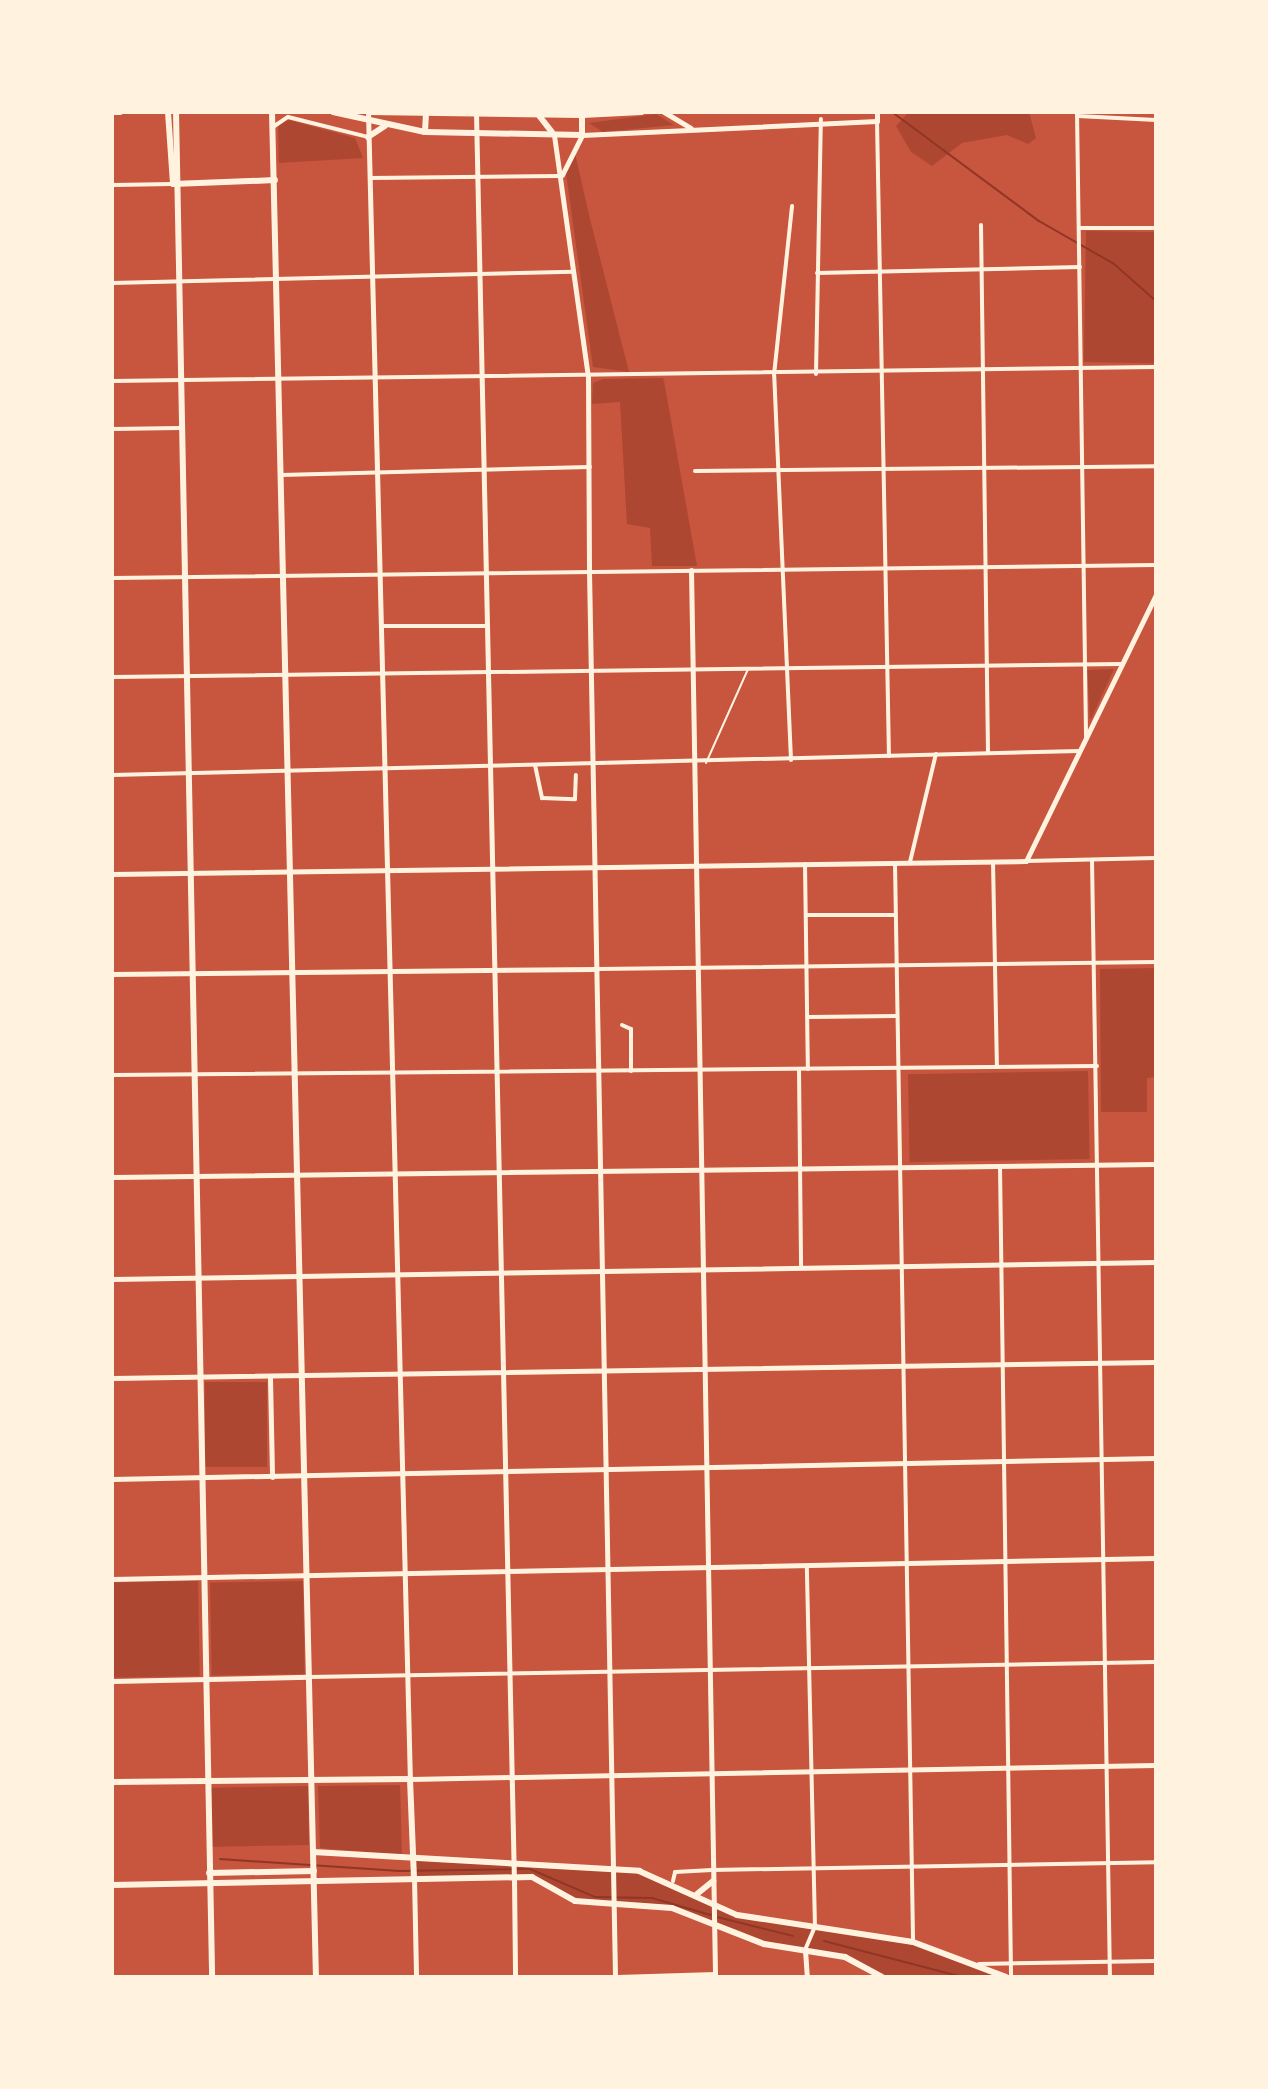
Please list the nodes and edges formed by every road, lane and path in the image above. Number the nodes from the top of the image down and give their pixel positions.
1 (112, 112) edge
2 (120, 112) edge
3 (168, 112) edge
4 (176, 112) edge
5 (272, 112) edge
6 (333, 112) edge
7 (368, 112) edge
8 (641, 112) edge
9 (664, 112) edge
10 (426, 113) edge
11 (476, 113) edge
12 (537, 113) edge
13 (582, 113) edge
14 (1078, 114) edge
15 (877, 116) edge
16 (821, 119) junction
17 (1156, 120) edge
18 (368, 122) junction
19 (386, 126) junction
20 (273, 127) junction
21 (692, 129) junction
22 (172, 130) junction
23 (476, 131) junction
24 (425, 132) junction
25 (552, 132) junction
26 (582, 135) junction
27 (368, 137) junction
28 (562, 175) junction
29 (477, 177) junction
30 (370, 178) junction
31 (275, 180) junction
32 (173, 184) junction
33 (112, 185) edge
34 (792, 206) dead end
35 (981, 225) dead end
36 (1156, 228) edge
37 (1080, 230) junction
38 (1080, 264) junction
39 (981, 268) junction
40 (882, 271) junction
41 (575, 272) junction
42 (478, 273) junction
43 (817, 273) junction
44 (374, 277) junction
45 (278, 278) junction
46 (176, 280) junction
47 (112, 283) edge
48 (1156, 367) edge
49 (984, 369) junction
50 (1081, 369) junction
51 (884, 371) junction
52 (816, 374) junction
53 (376, 375) junction
54 (480, 375) junction
55 (774, 375) junction
56 (280, 377) junction
57 (588, 377) junction
58 (179, 380) junction
59 (112, 381) edge
60 (180, 428) junction
61 (112, 429) edge
62 (1156, 466) edge
63 (590, 467) junction
64 (1083, 467) junction
65 (985, 468) junction
66 (778, 470) junction
67 (886, 470) junction
68 (483, 471) junction
69 (695, 471) dead end
70 (379, 474) junction
71 (281, 475) junction
72 (1083, 564) junction
73 (985, 565) junction
74 (1156, 565) edge
75 (888, 567) junction
76 (782, 569) junction
77 (691, 570) junction
78 (589, 571) junction
79 (381, 573) junction
80 (484, 573) junction
81 (282, 575) junction
82 (182, 577) junction
83 (112, 578) edge
84 (1156, 594) edge
85 (382, 626) junction
86 (487, 626) junction
87 (1084, 664) junction
88 (1122, 664) junction
89 (987, 665) junction
90 (888, 667) junction
91 (748, 668) junction
92 (788, 668) junction
93 (692, 669) junction
94 (487, 671) junction
95 (593, 672) junction
96 (285, 674) junction
97 (383, 674) junction
98 (183, 675) junction
99 (112, 677) edge
100 (1086, 737) junction
101 (988, 751) junction
102 (1080, 751) junction
103 (936, 754) junction
104 (889, 756) junction
105 (791, 760) junction
106 (692, 763) junction
107 (706, 763) junction
108 (594, 764) junction
109 (489, 765) junction
110 (535, 765) junction
111 (388, 768) junction
112 (287, 770) junction
113 (186, 773) junction
114 (112, 775) edge
115 (576, 775) dead end
116 (1156, 858) edge
117 (1092, 860) junction
118 (1026, 861) junction
119 (910, 862) junction
120 (993, 862) junction
121 (895, 863) junction
122 (805, 864) junction
123 (695, 865) junction
124 (596, 867) junction
125 (390, 869) junction
126 (491, 869) junction
127 (289, 871) junction
128 (188, 873) junction
129 (112, 874) edge
130 (806, 915) junction
131 (894, 915) junction
132 (1094, 962) junction
133 (1156, 962) edge
134 (995, 964) junction
135 (895, 965) junction
136 (807, 966) junction
137 (697, 967) junction
138 (597, 969) junction
139 (392, 970) junction
140 (493, 970) junction
141 (290, 972) junction
142 (112, 974) edge
143 (190, 975) junction
144 (897, 1016) junction
145 (809, 1017) junction
146 (622, 1025) dead end
147 (997, 1066) junction
148 (1097, 1066) junction
149 (898, 1068) junction
150 (799, 1069) junction
151 (808, 1069) junction
152 (698, 1070) junction
153 (599, 1071) junction
154 (631, 1071) junction
155 (497, 1073) junction
156 (395, 1074) junction
157 (112, 1075) edge
158 (193, 1075) junction
159 (295, 1075) junction
160 (1156, 1164) edge
161 (1099, 1165) junction
162 (1000, 1166) junction
163 (900, 1168) junction
164 (800, 1169) junction
165 (700, 1170) junction
166 (601, 1171) junction
167 (499, 1172) junction
168 (397, 1173) junction
169 (297, 1174) junction
170 (112, 1177) edge
171 (195, 1177) junction
172 (1100, 1262) junction
173 (1156, 1262) edge
174 (1001, 1264) junction
175 (902, 1266) junction
176 (801, 1268) junction
177 (702, 1270) junction
178 (602, 1271) junction
179 (501, 1273) junction
180 (401, 1274) junction
181 (300, 1276) junction
182 (196, 1278) junction
183 (112, 1279) edge
184 (1156, 1362) edge
185 (1101, 1363) junction
186 (1003, 1364) junction
187 (904, 1365) junction
188 (704, 1368) junction
189 (603, 1369) junction
190 (502, 1370) junction
191 (402, 1374) junction
192 (302, 1376) junction
193 (198, 1377) junction
194 (270, 1377) junction
195 (112, 1378) edge
196 (1156, 1458) edge
197 (1102, 1460) junction
198 (1004, 1462) junction
199 (904, 1465) junction
200 (705, 1467) junction
201 (606, 1469) junction
202 (506, 1473) junction
203 (404, 1475) junction
204 (304, 1476) junction
205 (272, 1477) junction
206 (201, 1478) junction
207 (112, 1479) edge
208 (1102, 1557) junction
209 (1156, 1558) edge
210 (1001, 1561) junction
211 (905, 1563) junction
212 (807, 1566) junction
213 (706, 1567) junction
214 (607, 1570) junction
215 (507, 1572) junction
216 (407, 1575) junction
217 (307, 1576) junction
218 (204, 1577) junction
219 (112, 1579) edge
220 (1156, 1662) edge
221 (1104, 1663) junction
222 (1005, 1665) junction
223 (907, 1667) junction
224 (810, 1668) junction
225 (711, 1671) junction
226 (609, 1673) junction
227 (509, 1674) junction
228 (410, 1676) junction
229 (309, 1677) junction
230 (205, 1679) junction
231 (112, 1681) edge
232 (1156, 1765) edge
233 (1008, 1767) junction
234 (1105, 1767) junction
235 (909, 1769) junction
236 (811, 1770) junction
237 (712, 1771) junction
238 (611, 1774) junction
239 (512, 1775) junction
240 (410, 1779) junction
241 (207, 1780) junction
242 (311, 1780) junction
243 (112, 1782) edge
244 (313, 1854) junction
245 (1107, 1862) junction
246 (1156, 1862) edge
247 (513, 1863) junction
248 (1009, 1865) junction
249 (912, 1867) junction
250 (814, 1869) junction
251 (414, 1870) junction
252 (613, 1870) junction
253 (712, 1870) junction
254 (314, 1872) junction
255 (209, 1873) junction
256 (514, 1875) junction
257 (673, 1881) junction
258 (713, 1881) junction
259 (209, 1882) junction
260 (112, 1885) edge
261 (697, 1894) junction
262 (614, 1906) junction
263 (714, 1907) junction
264 (714, 1925) junction
265 (815, 1927) junction
266 (913, 1942) junction
267 (805, 1950) junction
268 (1109, 1961) junction
269 (1156, 1961) edge
270 (1012, 1963) junction
271 (979, 1964) junction
272 (715, 1976) edge
273 (212, 1977) edge
274 (316, 1977) edge
275 (416, 1977) edge
276 (515, 1977) edge
277 (616, 1977) edge
278 (807, 1977) edge
279 (882, 1977) edge
280 (1009, 1977) edge
281 (1110, 1977) edge

1 - 2 main road
3 - 22 main road
4 - 22 main road
5 - 20 main road
6 - 18 main road
7 - 10 main road
7 - 18 main road
8 - 13 main road
9 - 21 main road
10 - 11 main road
10 - 24 main road
11 - 12 main road
11 - 23 main road
12 - 13 main road
12 - 25 main road
13 - 26 main road
14 - 17 street
14 - 37 street
15 - 16 main road
15 - 40 street
16 - 21 main road
16 - 43 street
18 - 19 main road
18 - 27 main road
19 - 24 main road
19 - 27 main road
20 - 27 street
20 - 31 main road
21 - 26 main road
22 - 32 main road
23 - 24 main road
23 - 25 main road
23 - 29 main road
25 - 26 main road
25 - 28 main road
26 - 28 main road
27 - 30 main road
28 - 29 street
28 - 41 main road
29 - 30 street
29 - 42 main road
30 - 44 main road
31 - 32 main road
31 - 45 main road
32 - 33 street
32 - 46 main road
34 - 55 street
35 - 39 street
36 - 37 street
37 - 38 street
38 - 39 street
38 - 50 street
39 - 40 street
39 - 49 street
40 - 43 street
40 - 51 street
41 - 42 street
41 - 57 main road
42 - 44 street
42 - 54 main road
43 - 52 street
44 - 45 street
44 - 53 main road
45 - 46 street
45 - 56 main road
46 - 47 street
46 - 58 main road
48 - 50 street
49 - 50 street
49 - 51 street
49 - 65 street
50 - 64 street
51 - 52 street
51 - 67 street
52 - 55 street
53 - 54 street
53 - 56 street
53 - 70 main road
54 - 57 street
54 - 68 main road
55 - 57 street
55 - 66 street
56 - 58 street
56 - 71 main road
57 - 63 main road
58 - 59 street
58 - 60 main road
60 - 61 street
60 - 82 main road
62 - 64 street
63 - 68 street
63 - 78 main road
64 - 65 street
64 - 72 street
65 - 67 street
65 - 73 street
66 - 67 street
66 - 69 street
66 - 76 street
67 - 75 street
68 - 70 street
68 - 80 main road
70 - 71 street
70 - 79 main road
71 - 81 main road
72 - 73 street
72 - 74 street
72 - 87 street
73 - 75 street
73 - 89 street
75 - 76 street
75 - 90 street
76 - 77 street
76 - 92 street
77 - 78 street
77 - 93 main road
78 - 80 street
78 - 95 main road
79 - 80 street
79 - 81 street
79 - 85 main road
80 - 86 main road
81 - 82 street
81 - 96 main road
82 - 83 street
82 - 98 main road
84 - 88 main road
85 - 86 street
85 - 97 main road
86 - 94 main road
87 - 88 street
87 - 89 street
87 - 100 street
88 - 100 main road
89 - 90 street
89 - 101 street
90 - 92 street
90 - 104 street
91 - 92 street
91 - 93 street
91 - 107 lane
92 - 105 street
93 - 95 street
93 - 106 main road
94 - 95 street
94 - 97 street
94 - 109 main road
95 - 108 main road
96 - 97 street
96 - 98 street
96 - 112 main road
97 - 111 main road
98 - 99 street
98 - 113 main road
100 - 102 main road
101 - 102 street
101 - 103 street
102 - 118 main road
103 - 104 street
103 - 119 street
104 - 105 street
105 - 107 street
106 - 107 street
106 - 108 street
106 - 123 main road
108 - 110 street
108 - 124 main road
109 - 110 street
109 - 111 street
109 - 126 main road
110 - 115 street
111 - 112 street
111 - 125 main road
112 - 113 street
112 - 127 main road
113 - 114 street
113 - 128 main road
116 - 117 street
117 - 118 street
117 - 132 street
118 - 120 main road
119 - 120 main road
119 - 121 main road
120 - 134 street
121 - 122 main road
121 - 131 street
122 - 123 main road
122 - 130 street
123 - 124 main road
123 - 137 main road
124 - 126 main road
124 - 138 main road
125 - 126 main road
125 - 127 main road
125 - 139 main road
126 - 140 main road
127 - 128 main road
127 - 141 main road
128 - 129 main road
128 - 143 main road
130 - 131 street
130 - 136 street
131 - 135 street
132 - 133 street
132 - 134 street
132 - 148 street
134 - 135 street
134 - 147 street
135 - 136 street
135 - 144 street
136 - 137 street
136 - 145 street
137 - 138 street
137 - 152 main road
138 - 140 main road
138 - 153 main road
139 - 140 main road
139 - 141 main road
139 - 156 main road
140 - 155 main road
141 - 143 main road
141 - 159 main road
142 - 143 main road
143 - 158 main road
144 - 145 street
144 - 149 street
145 - 151 street
146 - 154 street
147 - 148 street
147 - 149 street
148 - 161 street
149 - 151 street
149 - 163 street
150 - 151 street
150 - 152 street
150 - 164 street
152 - 154 street
152 - 165 main road
153 - 154 street
153 - 155 street
153 - 166 main road
155 - 156 street
155 - 167 main road
156 - 159 street
156 - 168 main road
157 - 158 street
158 - 159 street
158 - 171 main road
159 - 169 main road
160 - 161 main road
161 - 162 main road
161 - 172 street
162 - 163 main road
162 - 174 street
163 - 164 main road
163 - 175 street
164 - 165 main road
164 - 176 street
165 - 166 main road
165 - 177 main road
166 - 167 main road
166 - 178 main road
167 - 168 main road
167 - 179 main road
168 - 169 main road
168 - 180 main road
169 - 171 main road
169 - 181 main road
170 - 171 main road
171 - 182 main road
172 - 173 main road
172 - 174 main road
172 - 185 street
174 - 175 main road
174 - 186 street
175 - 176 main road
175 - 187 street
176 - 177 main road
177 - 178 main road
177 - 188 main road
178 - 179 main road
178 - 189 main road
179 - 180 main road
179 - 190 main road
180 - 181 main road
180 - 191 main road
181 - 182 main road
181 - 192 main road
182 - 183 main road
182 - 193 main road
184 - 185 main road
185 - 186 main road
185 - 197 street
186 - 187 main road
186 - 198 street
187 - 188 main road
187 - 199 street
188 - 189 main road
188 - 200 main road
189 - 190 main road
189 - 201 main road
190 - 191 main road
190 - 202 main road
191 - 192 main road
191 - 203 main road
192 - 194 main road
192 - 204 main road
193 - 194 main road
193 - 195 main road
193 - 206 main road
194 - 205 main road
196 - 197 main road
197 - 198 main road
197 - 208 street
198 - 199 main road
198 - 210 street
199 - 200 main road
199 - 211 street
200 - 201 main road
200 - 213 main road
201 - 202 main road
201 - 214 main road
202 - 203 main road
202 - 215 main road
203 - 204 main road
203 - 216 main road
204 - 205 main road
204 - 217 main road
205 - 206 main road
206 - 207 main road
206 - 218 main road
208 - 209 main road
208 - 210 main road
208 - 221 street
210 - 211 main road
210 - 222 street
211 - 212 main road
211 - 223 street
212 - 213 main road
212 - 224 street
213 - 214 main road
213 - 225 main road
214 - 215 main road
214 - 226 main road
215 - 216 main road
215 - 227 main road
216 - 217 main road
216 - 228 main road
217 - 218 main road
217 - 229 main road
218 - 219 main road
218 - 230 main road
220 - 221 street
221 - 222 street
221 - 234 street
222 - 223 street
222 - 233 street
223 - 224 street
223 - 235 street
224 - 225 street
224 - 236 street
225 - 226 street
225 - 237 main road
226 - 227 street
226 - 238 main road
227 - 228 street
227 - 239 main road
228 - 229 street
228 - 240 main road
229 - 230 main road
229 - 242 main road
230 - 231 main road
230 - 241 main road
232 - 234 main road
233 - 234 main road
233 - 235 main road
233 - 248 street
234 - 245 street
235 - 236 main road
235 - 249 street
236 - 237 main road
236 - 250 street
237 - 238 main road
237 - 253 main road
238 - 239 main road
238 - 252 main road
239 - 240 main road
239 - 247 main road
240 - 242 main road
240 - 251 main road
241 - 242 main road
241 - 243 main road
241 - 255 main road
242 - 244 main road
244 - 251 main road
244 - 254 main road
245 - 246 street
245 - 248 street
245 - 268 street
247 - 251 main road
247 - 252 main road
247 - 256 main road
248 - 249 street
248 - 270 street
249 - 250 street
249 - 266 street
250 - 253 street
250 - 265 street
251 - 254 main road
251 - 256 main road
251 - 275 main road
252 - 257 main road
252 - 262 main road
253 - 257 street
253 - 258 main road
254 - 255 main road
254 - 259 main road
254 - 274 main road
255 - 259 main road
256 - 262 main road
256 - 276 main road
257 - 261 main road
258 - 261 main road
258 - 263 main road
259 - 260 main road
259 - 273 main road
261 - 263 main road
262 - 264 main road
262 - 277 main road
263 - 264 main road
263 - 265 main road
264 - 267 main road
264 - 272 main road
265 - 266 main road
265 - 267 street
266 - 271 main road
267 - 278 main road
267 - 279 main road
268 - 269 street
268 - 270 street
268 - 281 street
270 - 271 street
270 - 280 street
271 - 280 main road
272 - 277 main road

